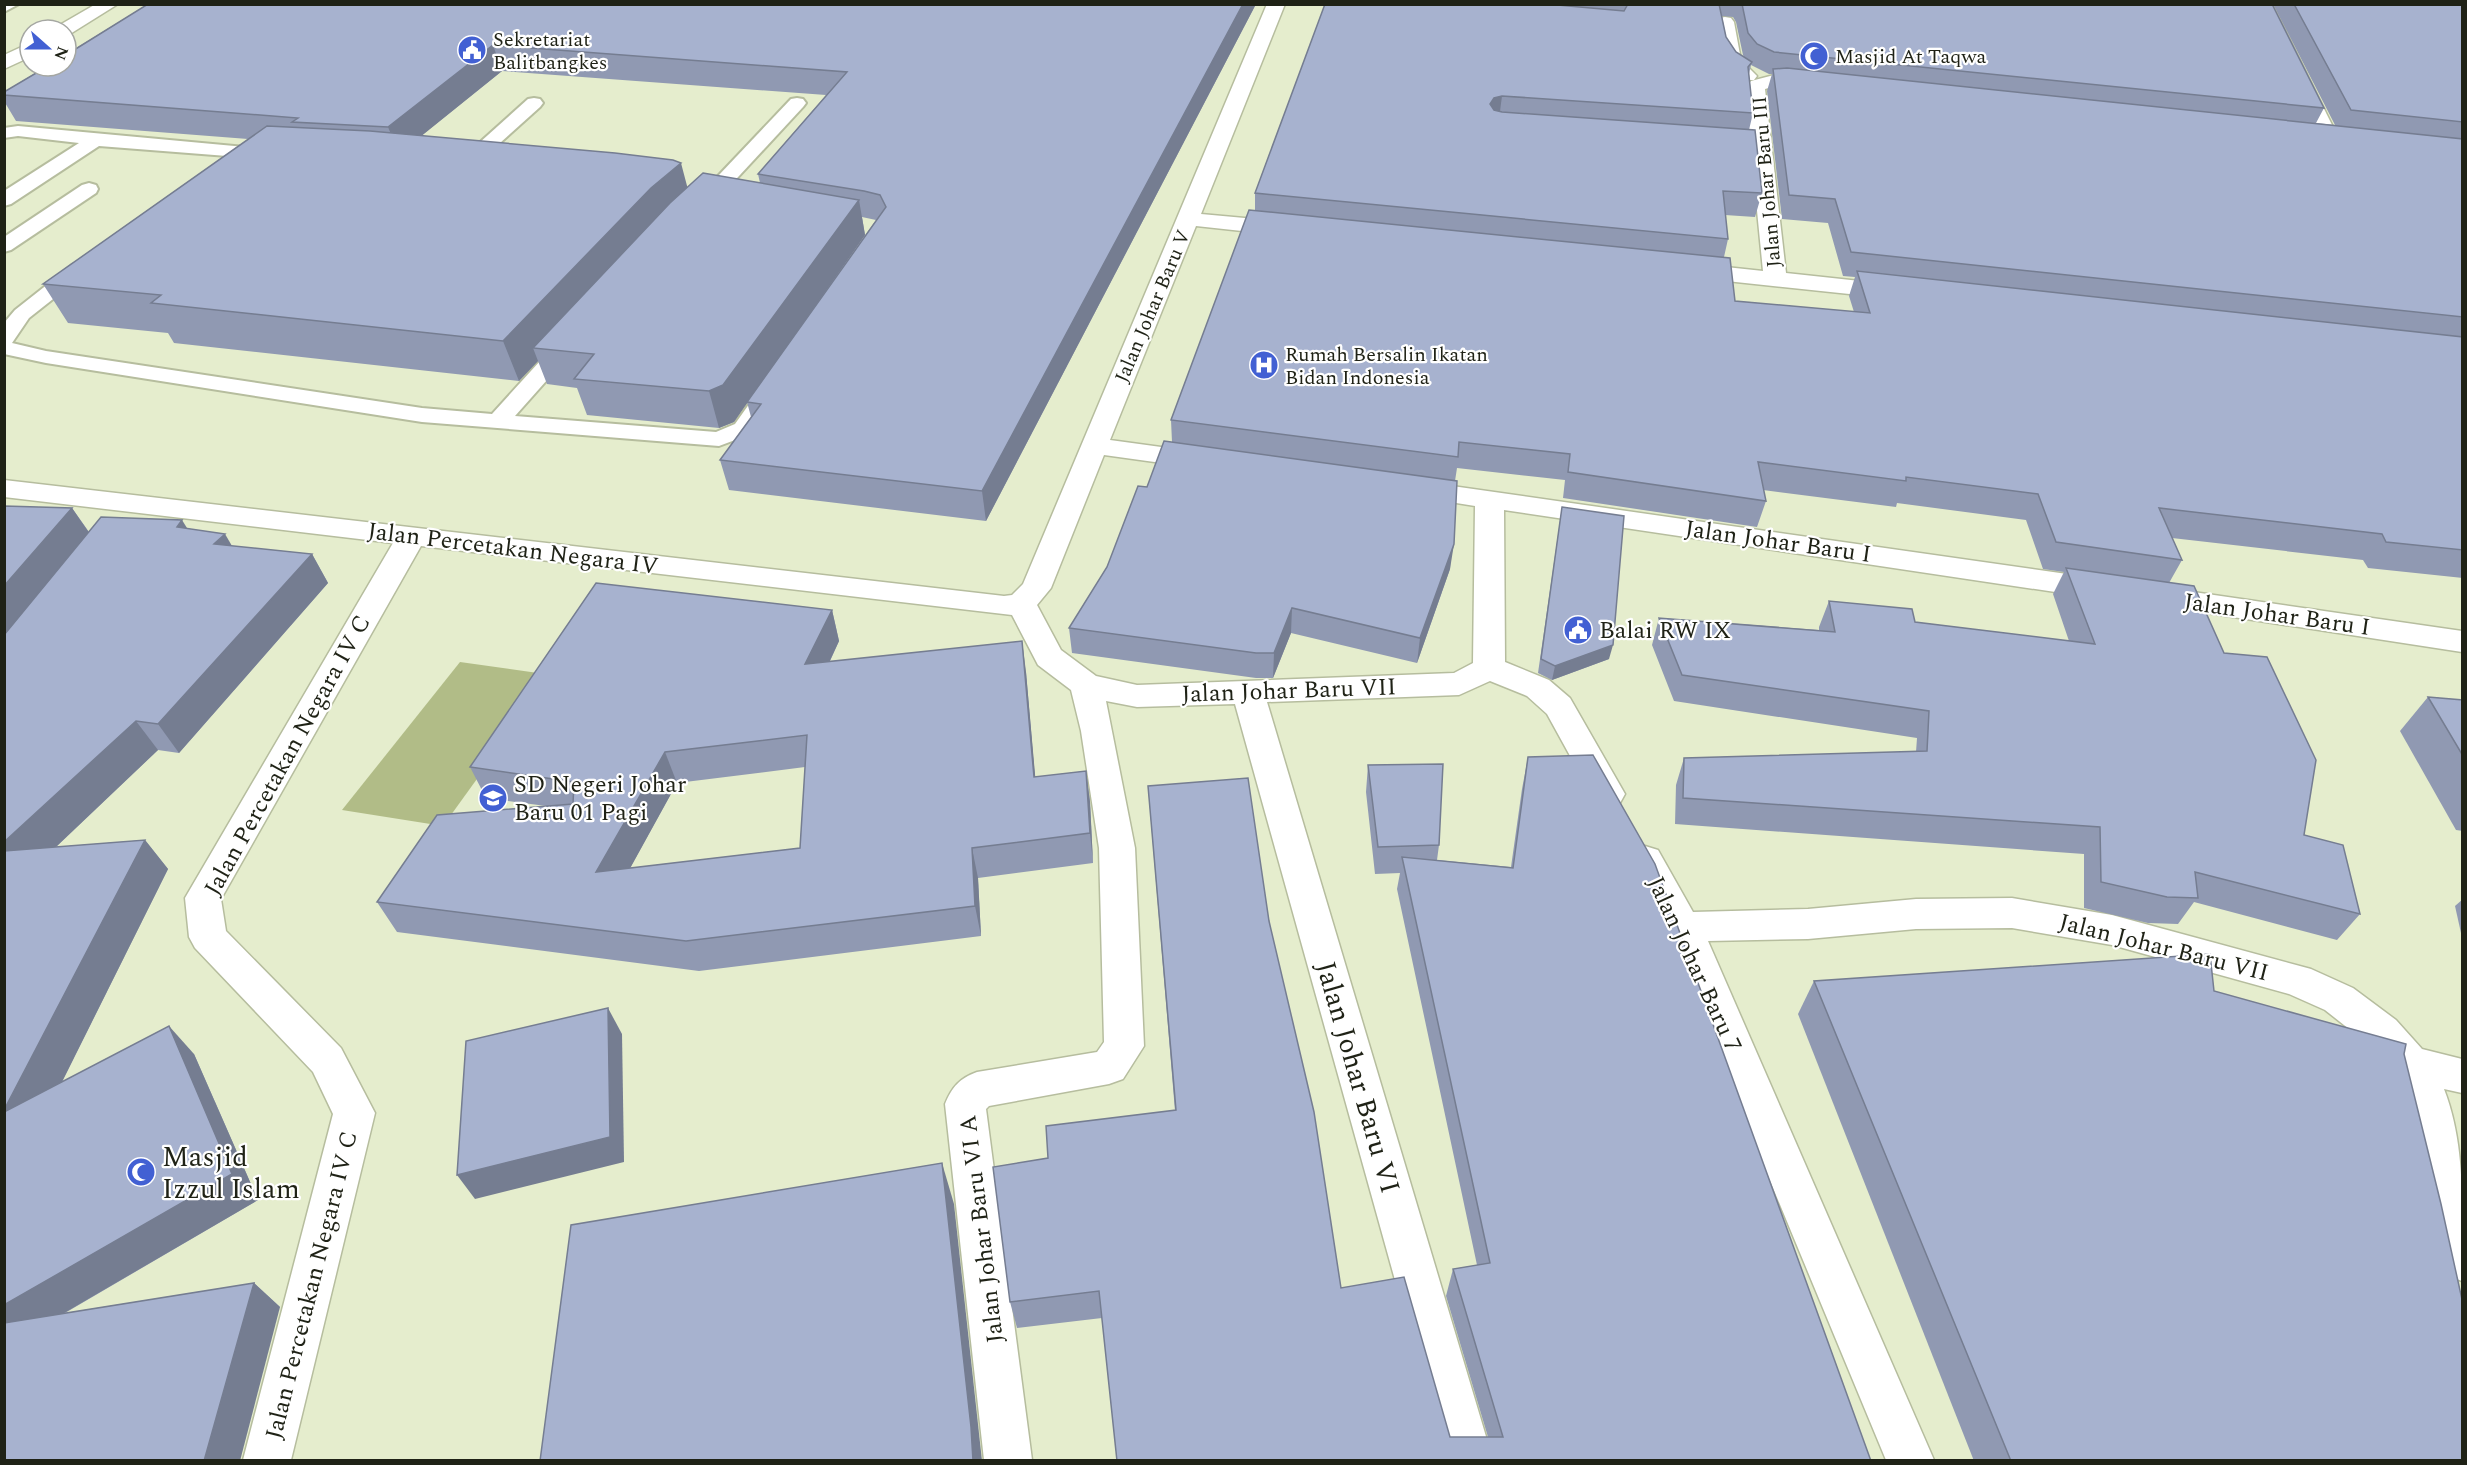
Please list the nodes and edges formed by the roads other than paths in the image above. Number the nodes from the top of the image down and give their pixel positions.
1 (12, 4) edge
2 (110, 4) edge
3 (1276, 4) edge
4 (2263, 4) edge
5 (4, 8) edge
6 (78, 22) edge
7 (1725, 22) edge
8 (18, 55) edge
9 (4, 63) edge
10 (1766, 82) junction
11 (1829, 87) edge
12 (534, 103) dead end
13 (797, 103) edge
14 (9, 130) edge
15 (2306, 137) edge
16 (2329, 139) junction
17 (96, 140) junction
18 (2352, 142) edge
19 (1737, 143) edge
20 (1760, 145) junction
21 (229, 152) junction
22 (288, 156) edge
23 (441, 164) edge
24 (465, 165) junction
25 (210, 167) edge
26 (488, 168) edge
27 (89, 189) dead end
28 (4, 200) edge
29 (730, 203) edge
30 (1188, 219) junction
31 (1305, 231) edge
32 (4, 246) edge
33 (97, 255) edge
34 (1669, 268) edge
35 (1775, 278) junction
36 (1917, 294) edge
37 (583, 328) edge
38 (4, 339) edge
39 (4, 347) edge
40 (777, 380) edge
41 (499, 420) junction
42 (1094, 446) junction
43 (1233, 465) edge
44 (1385, 485) edge
45 (4, 488) edge
46 (1490, 499) junction
47 (137, 504) junction
48 (118, 528) edge
49 (412, 536) junction
50 (1021, 604) junction
51 (2463, 642) edge
52 (1489, 668) junction
53 (1086, 685) junction
54 (1248, 693) junction
55 (1683, 927) junction
56 (2410, 1063) junction
57 (2463, 1076) edge
58 (2463, 1260) edge
59 (267, 1461) edge
60 (1008, 1461) edge
61 (1469, 1461) edge
62 (1910, 1461) edge

1 - 5 lane
2 - 6 street
3 - 30 street, Jalan Johar Baru V
4 - 16 street
7 - 10 street
8 - 9 street
10 - 11 street, Jalan Johar Baru III
10 - 20 street, Jalan Johar Baru III
12 - 24 lane
13 - 29 lane
14 - 17 lane
15 - 16 street
16 - 18 street
17 - 21 lane
17 - 28 lane
19 - 20 street
20 - 35 street, Jalan Johar Baru III
21 - 22 lane
21 - 25 lane
23 - 24 lane
24 - 26 lane
27 - 32 lane
30 - 31 street
30 - 42 street, Jalan Johar Baru V
33 - 38 lane
34 - 35 street
35 - 36 street
37 - 41 lane
39 - 41 lane
40 - 41 lane
42 - 43 street
42 - 50 street, Jalan Johar Baru V
44 - 46 street, Jalan Johar Baru I
45 - 47 street, Jalan Percetakan Negara IV
46 - 51 street, Jalan Johar Baru I
46 - 52 street
47 - 48 street
47 - 49 street, Jalan Percetakan Negara IV
49 - 50 street, Jalan Percetakan Negara IV
49 - 59 street, Jalan Percetakan Negara IV C
50 - 53 street
52 - 54 street, Jalan Johar Baru VII
52 - 55 street, Jalan Johar Baru 7
53 - 54 street, Jalan Johar Baru VII
53 - 60 street, Jalan Johar Baru VI A
54 - 61 street, Jalan Johar Baru VI
55 - 56 street, Jalan Johar Baru VII
55 - 62 street, Jalan Johar Baru 7
56 - 57 street
56 - 58 street, Jalan Johar Baru VII

